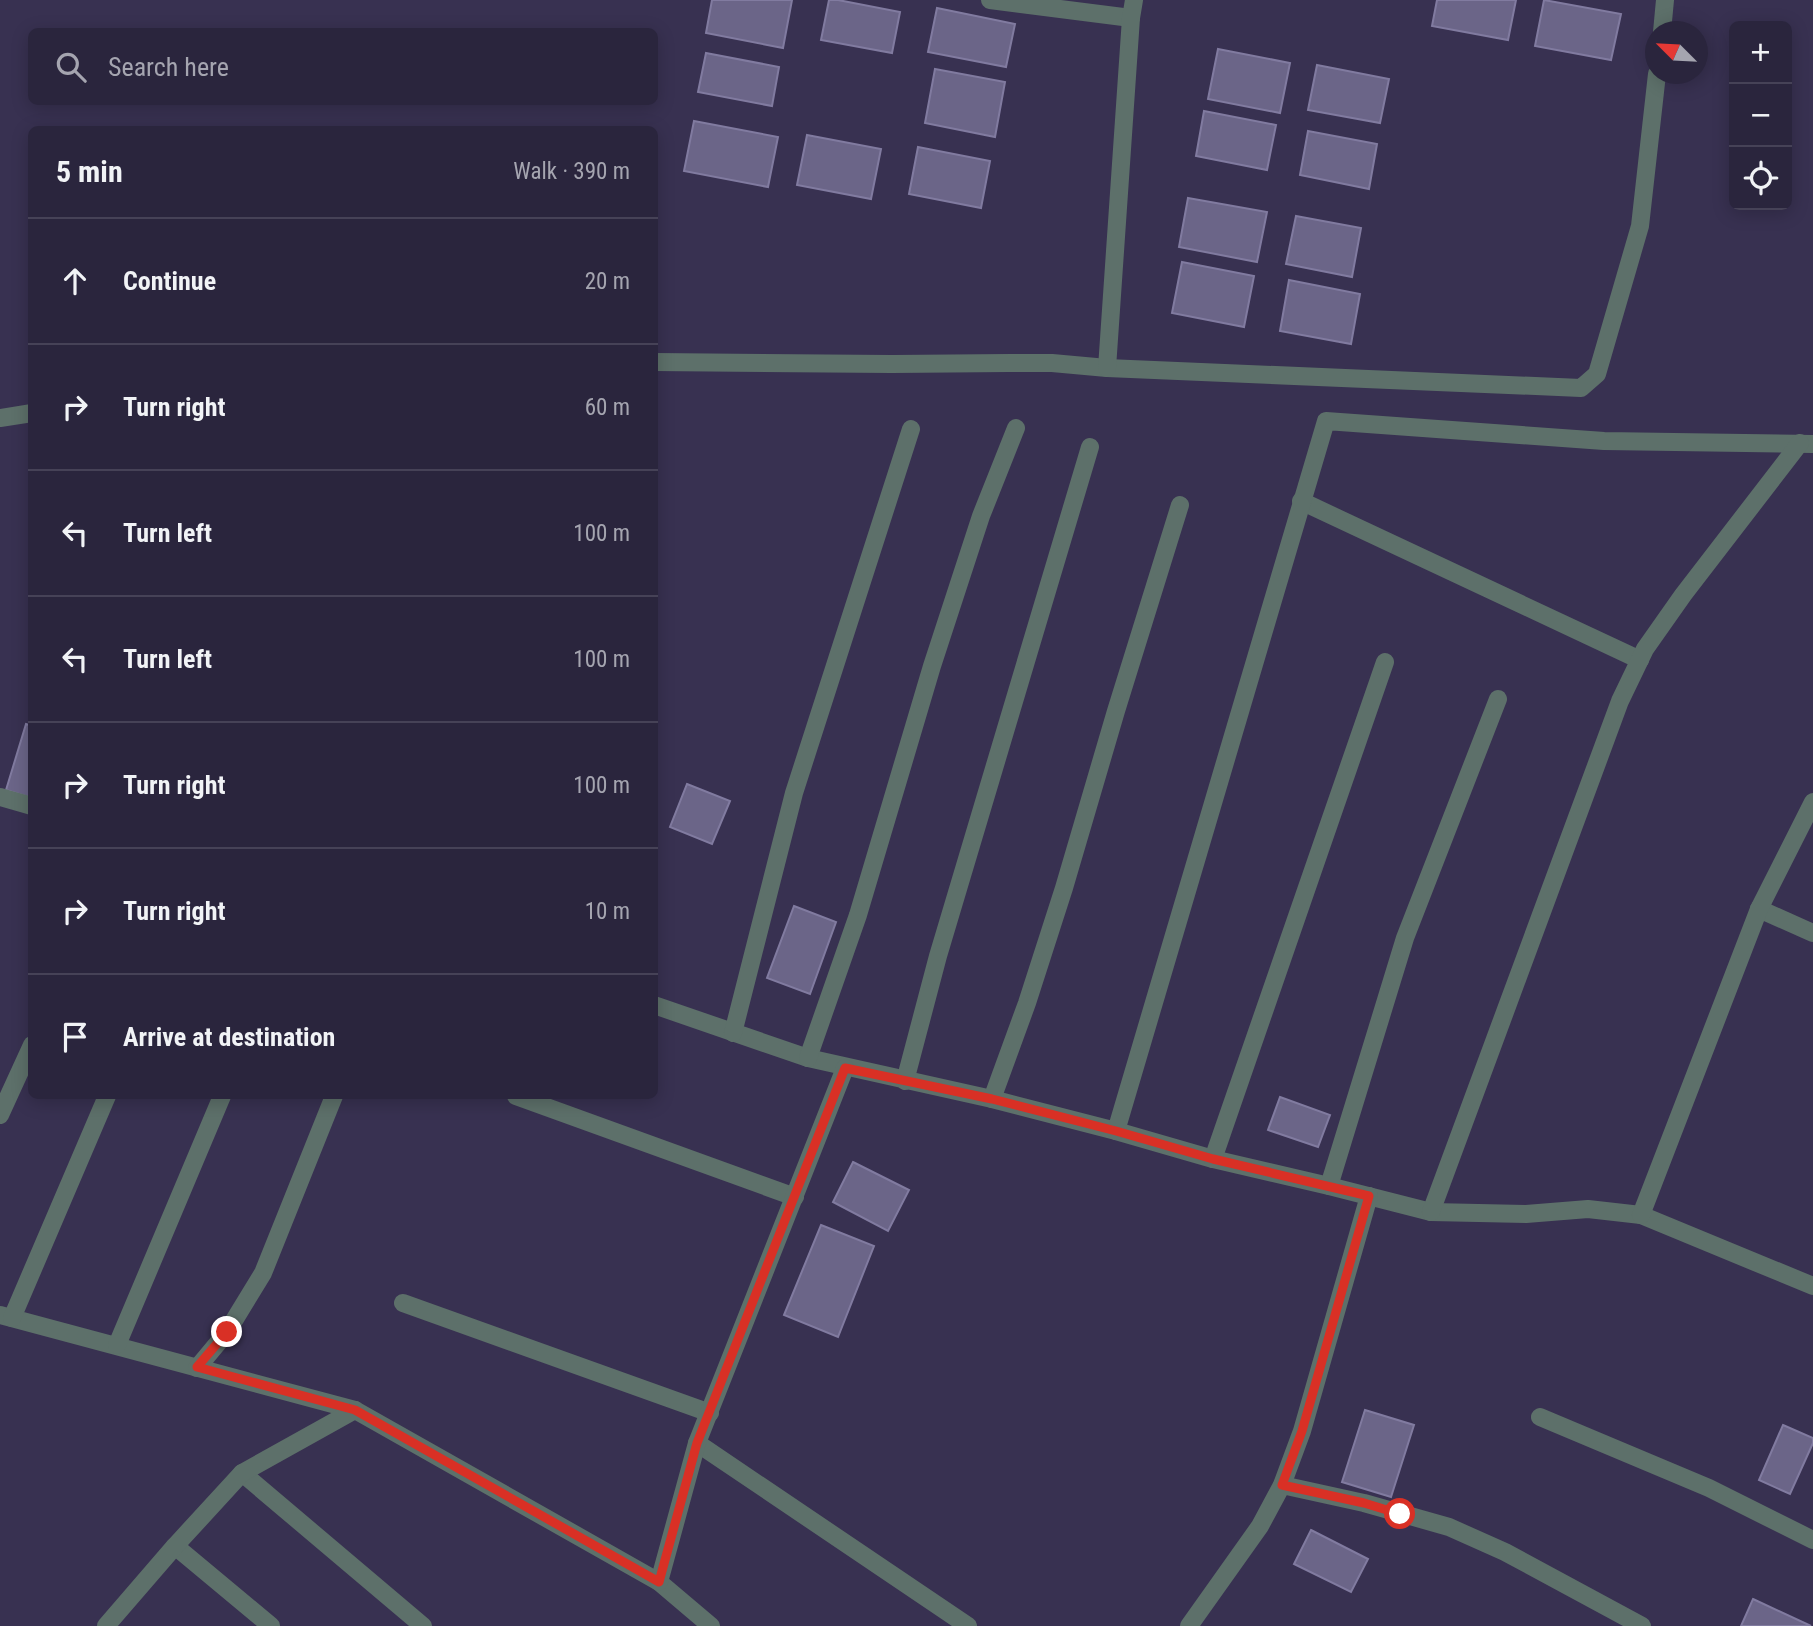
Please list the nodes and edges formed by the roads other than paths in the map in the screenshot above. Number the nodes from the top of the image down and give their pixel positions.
1 (990, 0) edge
2 (1665, 0) edge
3 (1132, 9) edge
4 (1663, 21) edge
5 (1656, 84) edge
6 (658, 362) edge
7 (1107, 368) junction
8 (28, 414) edge
9 (0, 418) edge
10 (1016, 428) dead end
11 (911, 429) dead end
12 (1806, 444) edge
13 (1090, 447) dead end
14 (1301, 501) junction
15 (1180, 505) dead end
16 (1640, 660) junction
17 (1385, 662) dead end
18 (1498, 699) dead end
19 (0, 797) edge
20 (1813, 802) edge
21 (28, 805) edge
22 (1759, 909) junction
23 (1813, 933) edge
24 (658, 1006) edge
25 (733, 1033) junction
26 (28, 1054) edge
27 (808, 1058) junction
28 (845, 1068) junction
29 (905, 1081) junction
30 (106, 1099) edge
31 (221, 1099) edge
32 (333, 1099) edge
33 (524, 1099) edge
34 (992, 1099) junction
35 (0, 1115) edge
36 (1116, 1131) junction
37 (1213, 1159) junction
38 (1329, 1185) junction
39 (1369, 1196) junction
40 (795, 1197) junction
41 (1431, 1212) junction
42 (1641, 1215) junction
43 (1813, 1286) edge
44 (403, 1303) dead end
45 (6, 1317) edge
46 (117, 1345) junction
47 (197, 1367) junction
48 (355, 1410) junction
49 (710, 1413) junction
50 (1540, 1417) dead end
51 (697, 1443) junction
52 (242, 1473) junction
53 (1282, 1485) junction
54 (1813, 1540) edge
55 (175, 1546) junction
56 (659, 1582) junction
57 (106, 1626) edge
58 (271, 1626) edge
59 (423, 1626) edge
60 (711, 1626) edge
61 (968, 1626) edge
62 (1189, 1626) edge
63 (1642, 1626) edge

1 - 3 street
2 - 4 street
3 - 7 street
5 - 7 street
6 - 7 street
8 - 9 street
10 - 27 street
11 - 25 street
12 - 14 street
12 - 16 street
13 - 29 street
14 - 16 street
14 - 36 street
15 - 34 street
16 - 41 street
17 - 37 street
18 - 38 street
19 - 21 street
20 - 22 street
22 - 23 street
22 - 42 street
24 - 25 street
25 - 27 street
26 - 35 street
27 - 28 street
28 - 29 street
28 - 40 street
29 - 34 street
30 - 45 street
31 - 46 street
32 - 47 street
33 - 40 street
34 - 36 street
36 - 37 street
37 - 38 street
38 - 39 street
39 - 41 street
39 - 53 street
40 - 49 street
41 - 42 street
42 - 43 street
44 - 49 street
45 - 46 street
46 - 47 street
47 - 48 street
48 - 52 street
48 - 56 street
49 - 51 street
50 - 54 street
51 - 56 street
51 - 61 street
52 - 55 street
52 - 59 street
53 - 62 street
53 - 63 street
55 - 57 street
55 - 58 street
56 - 60 street

